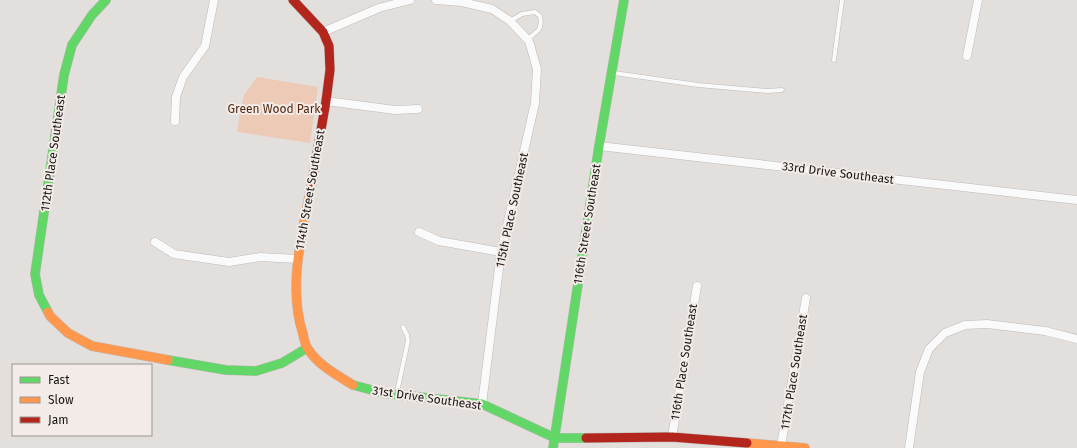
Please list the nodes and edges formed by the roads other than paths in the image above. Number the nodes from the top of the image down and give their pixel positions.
1 (106, 0) edge
2 (214, 0) edge
3 (293, 0) edge
4 (410, 0) edge
5 (436, 0) edge
6 (624, 0) edge
7 (842, 0) edge
8 (978, 0) edge
9 (512, 22) junction
10 (323, 32) junction
11 (527, 39) junction
12 (967, 56) dead end
13 (834, 60) dead end
14 (612, 73) junction
15 (782, 90) dead end
16 (326, 101) junction
17 (418, 109) dead end
18 (175, 121) dead end
19 (599, 146) junction
20 (1077, 200) edge
21 (419, 232) dead end
22 (155, 242) dead end
23 (501, 252) junction
24 (298, 259) junction
25 (697, 286) dead end
26 (806, 298) dead end
27 (403, 326) dead end
28 (1077, 339) edge
29 (308, 348) junction
30 (397, 395) junction
31 (482, 404) junction
32 (672, 437) junction
33 (554, 438) junction
34 (781, 446) junction
35 (553, 448) edge
36 (804, 448) edge
37 (909, 448) edge

1 - 29 street, 112th Place Southeast
2 - 18 street
3 - 10 street
4 - 10 street
5 - 9 street, 115th Place Southeast
6 - 14 street, 116th Street Southeast
7 - 13 lane
8 - 12 street
9 - 11 street, 115th Place Southeast
9 - 11 lane
10 - 16 street, 114th Street Southeast
11 - 23 street, 115th Place Southeast
14 - 15 lane
14 - 19 street, 116th Street Southeast
16 - 17 street
16 - 24 street, 114th Street Southeast
19 - 20 street, 33rd Drive Southeast
19 - 33 street, 116th Street Southeast
21 - 23 street
22 - 24 street
23 - 31 street, 115th Place Southeast
24 - 29 street, 114th Street Southeast
25 - 32 street, 116th Place Southeast
26 - 34 street, 117th Place Southeast
27 - 30 lane
28 - 37 street
29 - 30 street, 31st Drive Southeast
30 - 31 street, 31st Drive Southeast
31 - 33 street, 31st Drive Southeast
32 - 33 street, 31st Drive Southeast
32 - 34 street, 31st Drive Southeast
33 - 35 street, 116th Street Southeast
34 - 36 street, 31st Drive Southeast

